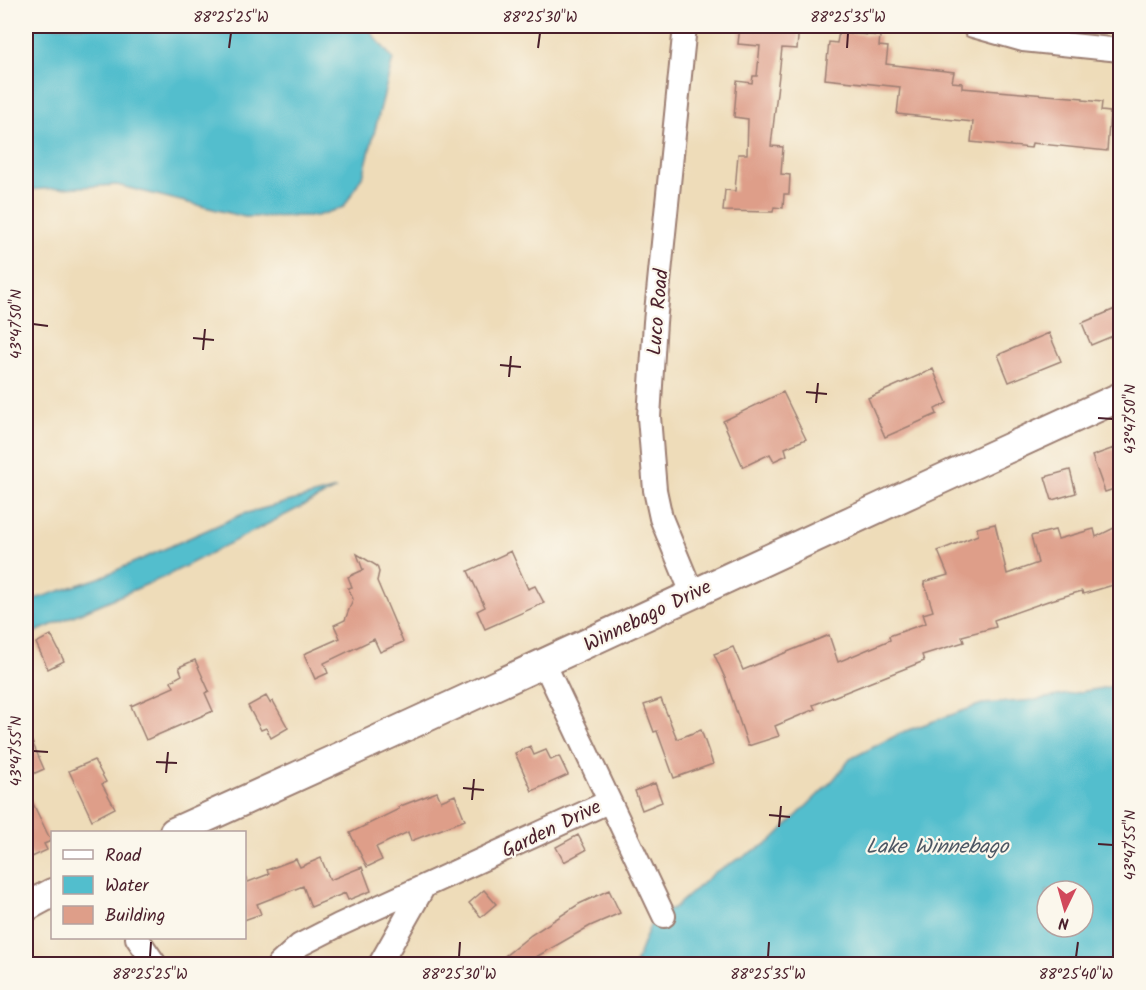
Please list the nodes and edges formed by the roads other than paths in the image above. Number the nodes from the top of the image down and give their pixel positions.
1 (685, 26) edge
2 (973, 26) edge
3 (1120, 50) edge
4 (1120, 397) edge
5 (692, 593) junction
6 (545, 664) junction
7 (608, 802) junction
8 (176, 831) edge
9 (423, 888) junction
10 (51, 894) edge
11 (26, 907) edge
12 (663, 916) dead end
13 (138, 939) edge
14 (154, 964) edge
15 (279, 964) edge
16 (380, 964) edge

1 - 5 street, Luco Road
2 - 3 street
4 - 5 main road, Winnebago Drive
5 - 6 main road, Winnebago Drive
6 - 7 street, Garden Drive
6 - 8 main road, Winnebago Drive
7 - 9 street, Garden Drive
7 - 12 street
9 - 15 street, Garden Drive
9 - 16 street
10 - 11 main road
13 - 14 street

